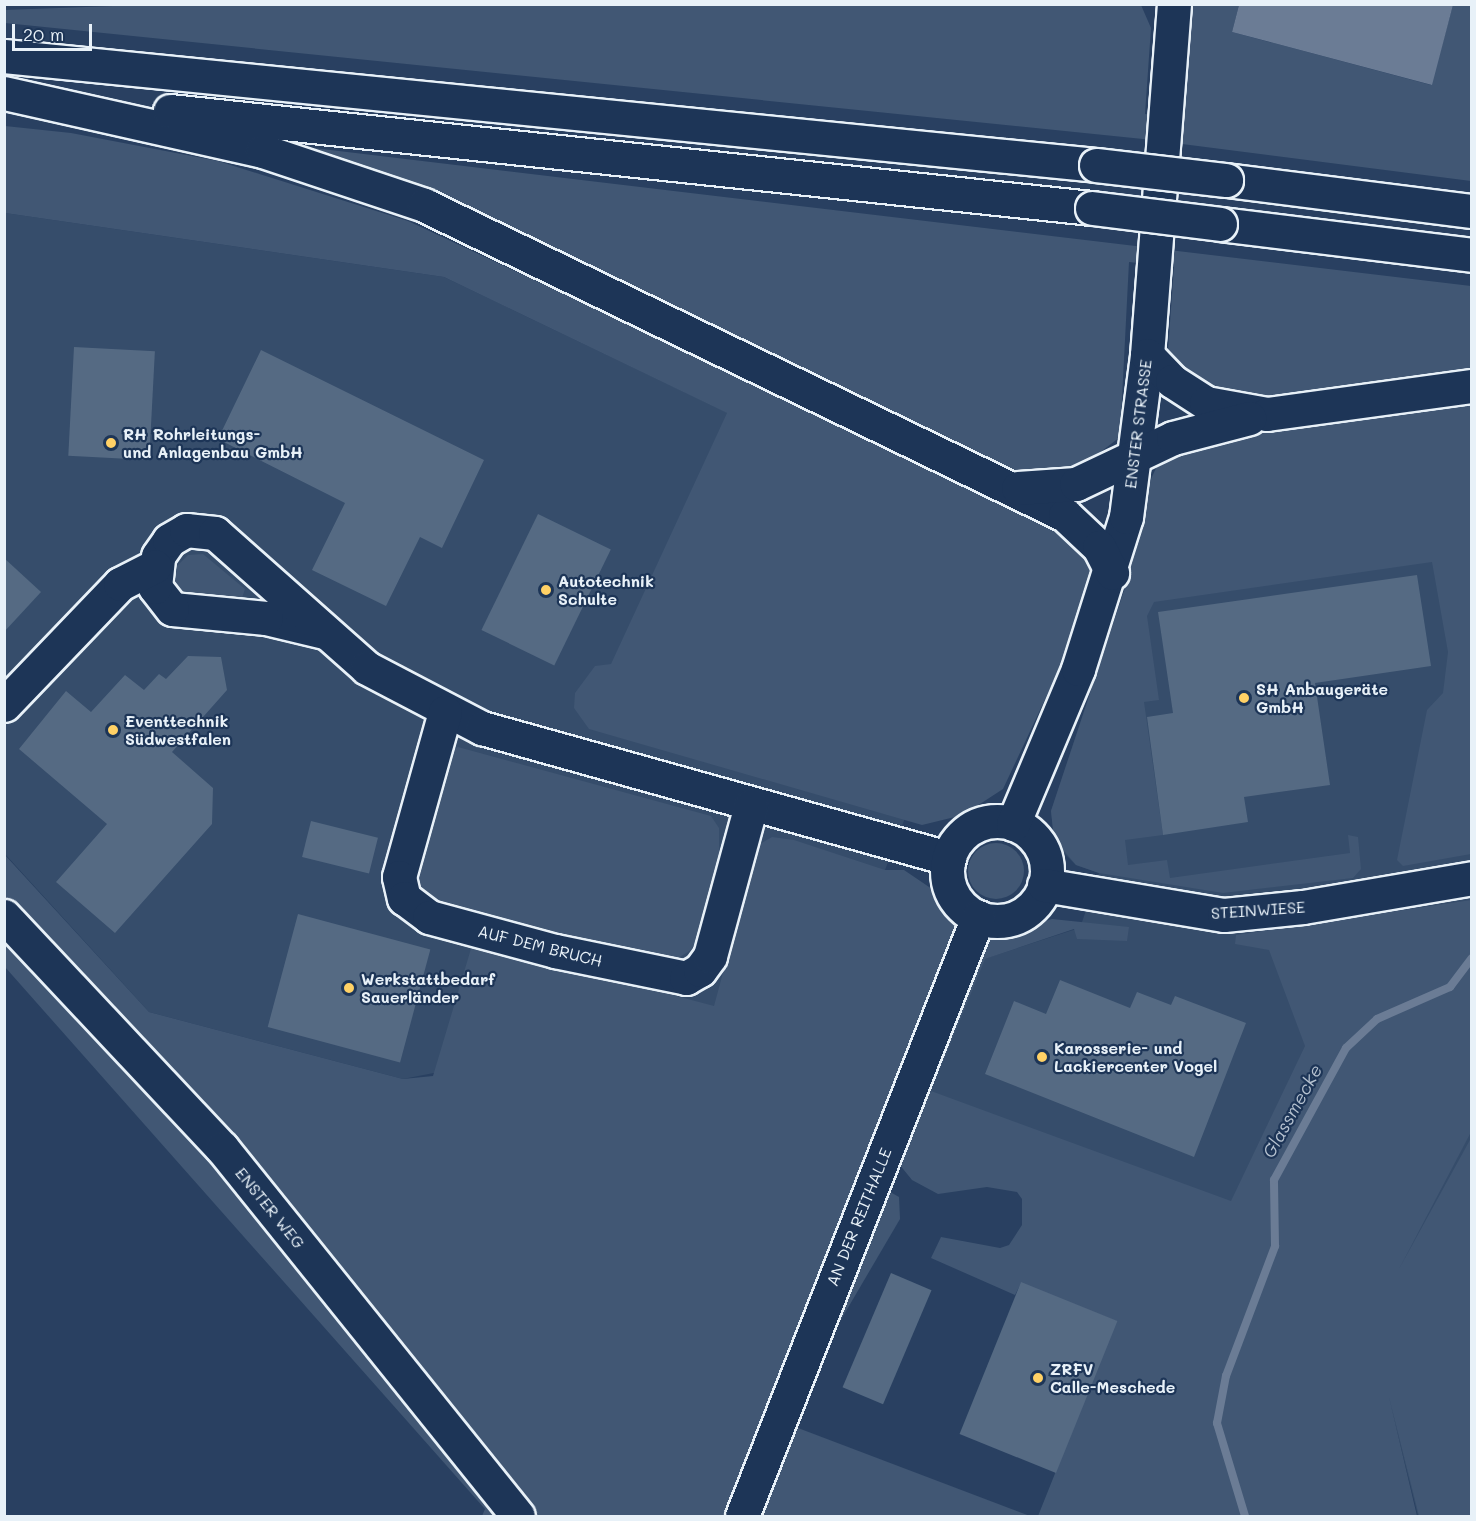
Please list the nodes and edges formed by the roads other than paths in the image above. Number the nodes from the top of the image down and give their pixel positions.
1 (1173, 4) edge
2 (4, 56) edge
3 (4, 93) edge
4 (1472, 211) edge
5 (1472, 255) edge
6 (1147, 355) junction
7 (1472, 387) edge
8 (1267, 414) junction
9 (1137, 458) junction
10 (1007, 487) junction
11 (154, 566) junction
12 (1112, 573) junction
13 (324, 632) junction
14 (4, 705) edge
15 (446, 712) junction
16 (751, 805) junction
17 (1013, 824) junction
18 (949, 858) junction
19 (1472, 878) edge
20 (1044, 885) junction
21 (4, 916) edge
22 (978, 917) junction
23 (518, 1516) edge
24 (742, 1516) edge

1 - 6 main road, ENSTER STRASSE
2 - 4 main road, bridge
3 - 5 main road, bridge
3 - 10 main road
6 - 8 main road
6 - 9 main road, ENSTER STRASSE
7 - 8 main road
8 - 9 main road
9 - 10 main road
9 - 12 main road, ENSTER STRASSE
10 - 12 main road
11 - 13 main road
11 - 13 main road
11 - 14 main road
12 - 17 main road, ENSTER STRASSE
13 - 15 main road
15 - 16 main road
15 - 16 main road, AUF DEM BRUCH
16 - 18 main road
17 - 18 main road
17 - 20 main road
18 - 22 main road
19 - 20 main road, STEINWIESE
20 - 22 main road
21 - 23 main road, ENSTER WEG
22 - 24 main road, AN DER REITHALLE

